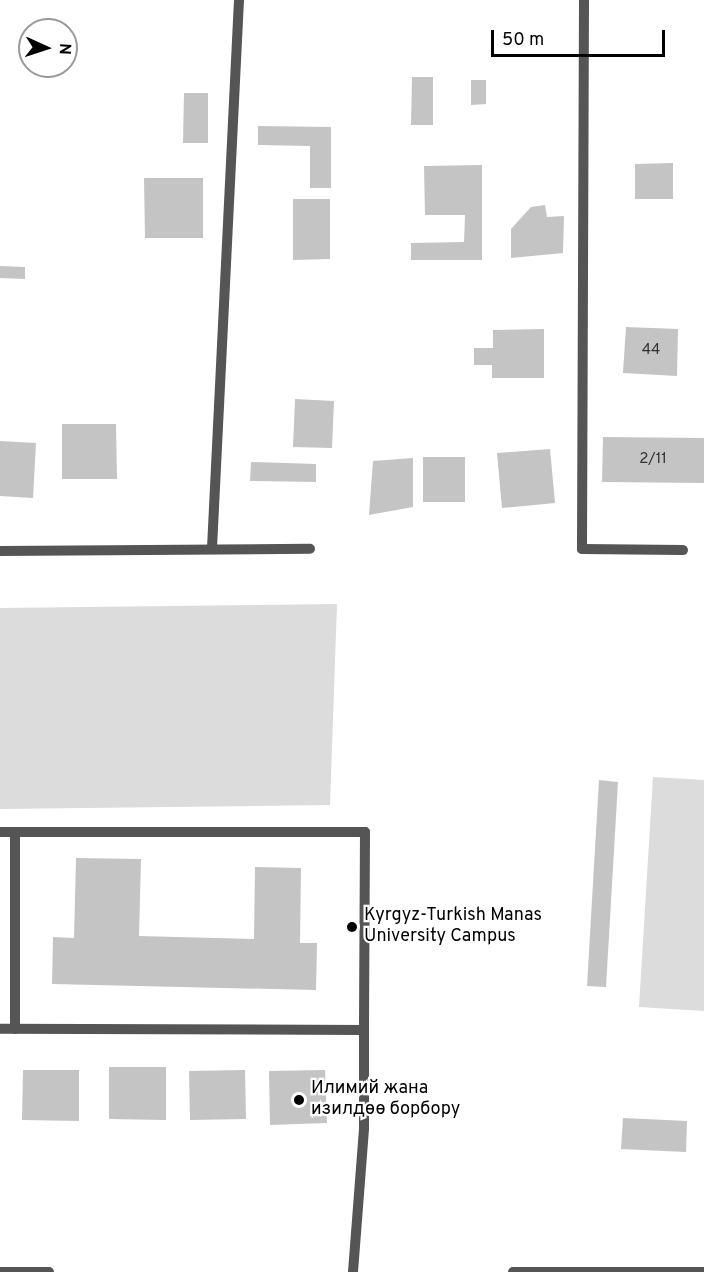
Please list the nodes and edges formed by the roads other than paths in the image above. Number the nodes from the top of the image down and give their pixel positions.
1 (239, 0) edge
2 (584, 0) edge
3 (212, 548) junction
4 (310, 549) dead end
5 (683, 549) dead end
6 (0, 551) edge
7 (0, 832) edge
8 (15, 832) junction
9 (0, 1029) edge
10 (15, 1029) junction
11 (364, 1030) junction
12 (0, 1272) edge
13 (49, 1272) edge
14 (353, 1272) edge
15 (513, 1272) edge
16 (704, 1272) edge

1 - 3 lane
2 - 5 lane
3 - 4 lane
3 - 6 lane
7 - 8 lane
8 - 10 lane
8 - 11 lane
9 - 10 lane
10 - 11 lane
11 - 14 lane
12 - 13 lane
15 - 16 lane

